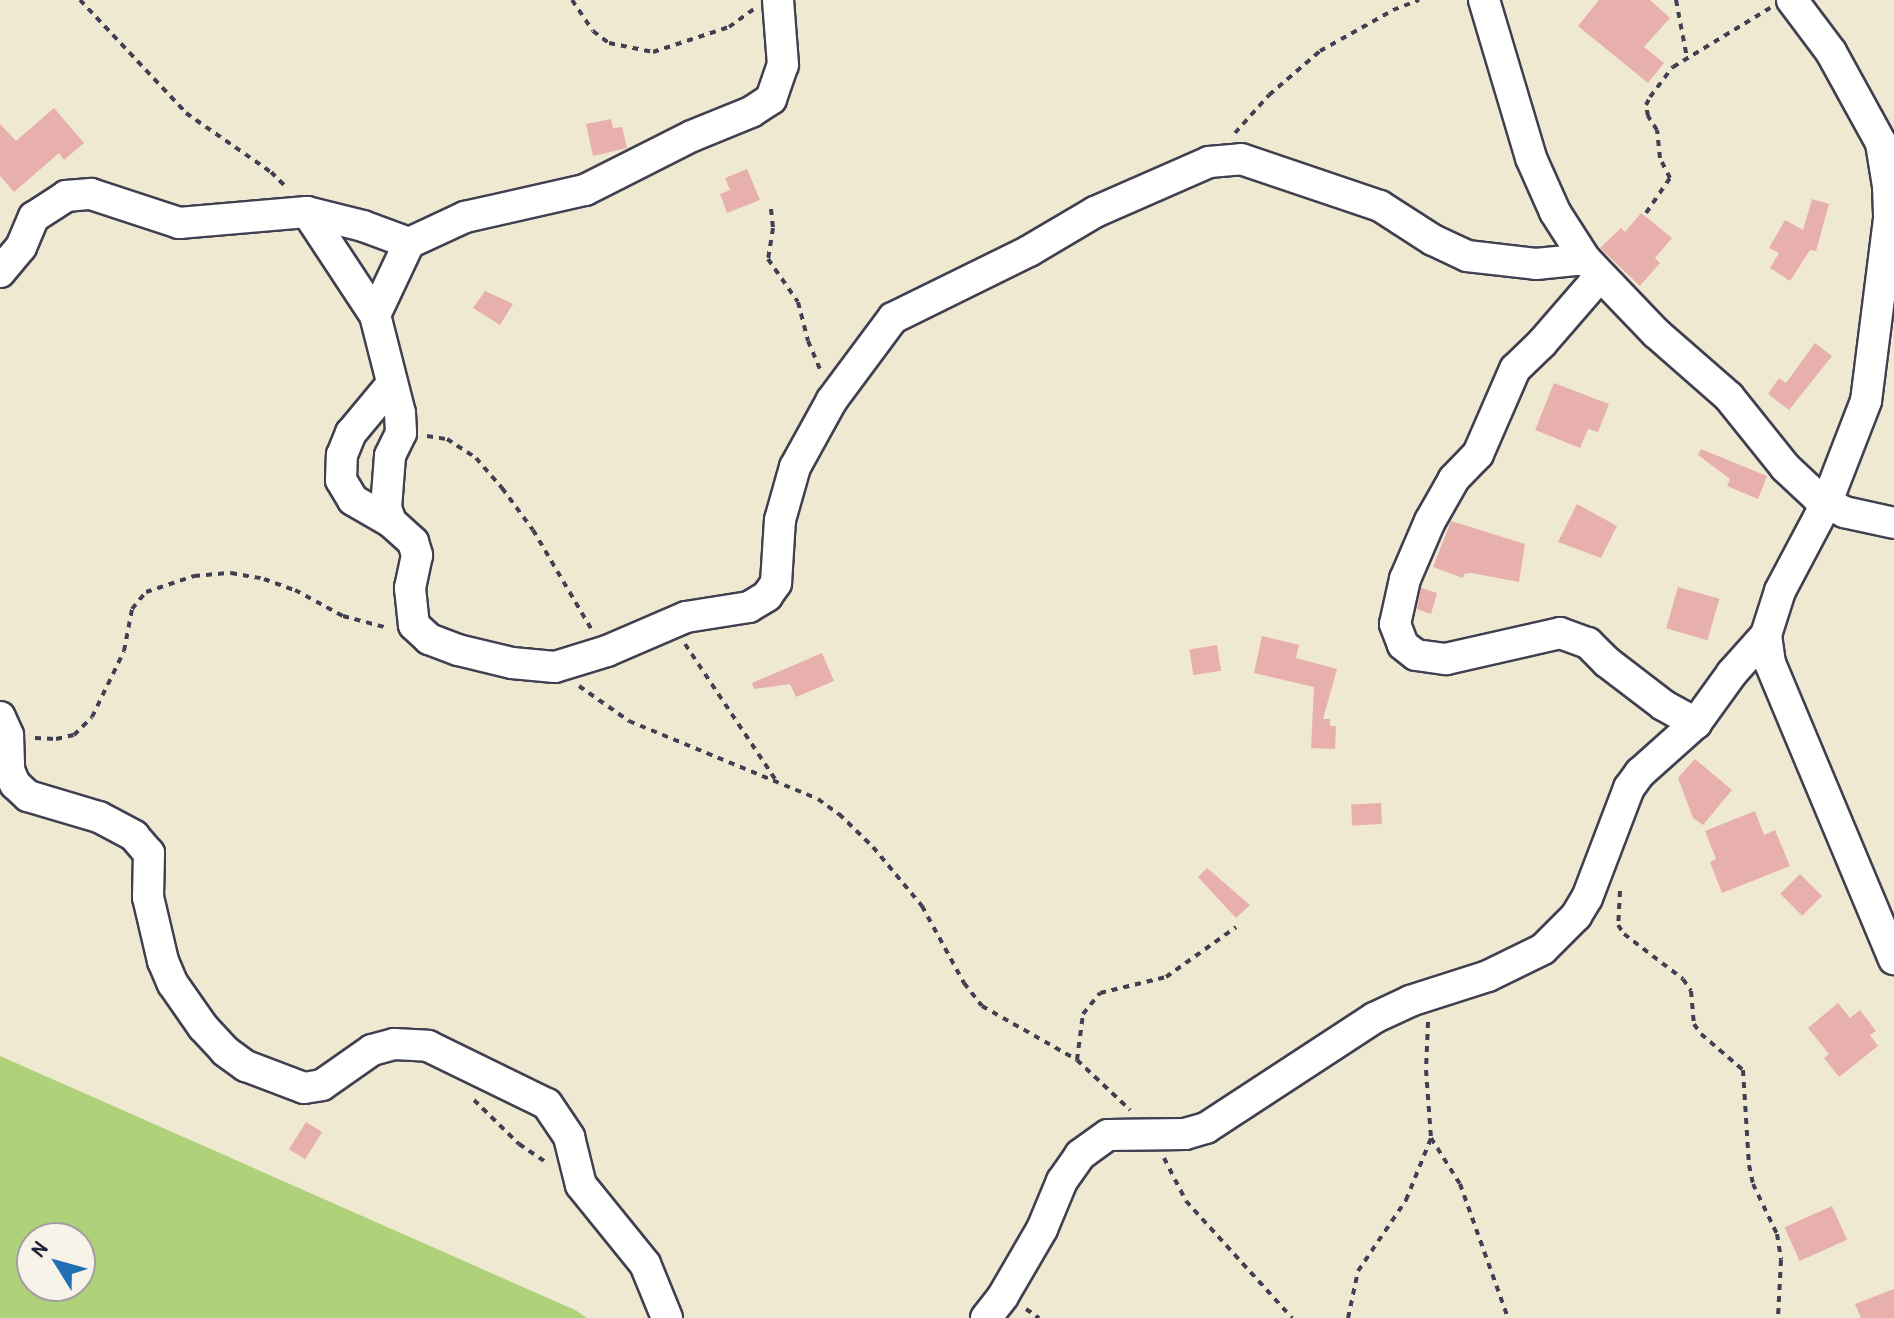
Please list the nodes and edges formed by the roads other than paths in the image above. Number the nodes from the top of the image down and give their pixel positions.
1 (1484, 0) edge
2 (1792, 0) edge
3 (766, 4) edge
4 (1888, 140) edge
5 (304, 212) junction
6 (409, 243) junction
7 (1592, 268) junction
8 (0, 272) edge
9 (375, 315) junction
10 (391, 385) junction
11 (1826, 504) junction
12 (391, 522) junction
13 (1894, 523) edge
14 (1766, 635) junction
15 (1696, 723) junction
16 (4, 726) edge
17 (1894, 959) edge
18 (667, 1318) edge
19 (986, 1318) edge

1 - 7 street
2 - 4 street
3 - 6 street
4 - 11 street
5 - 6 street
5 - 8 street
5 - 9 street
6 - 9 street
7 - 11 street
7 - 12 street
7 - 15 street
9 - 10 street
10 - 12 street
10 - 12 street
11 - 13 street
11 - 14 street
14 - 15 street
14 - 17 street
15 - 19 street
16 - 18 street

